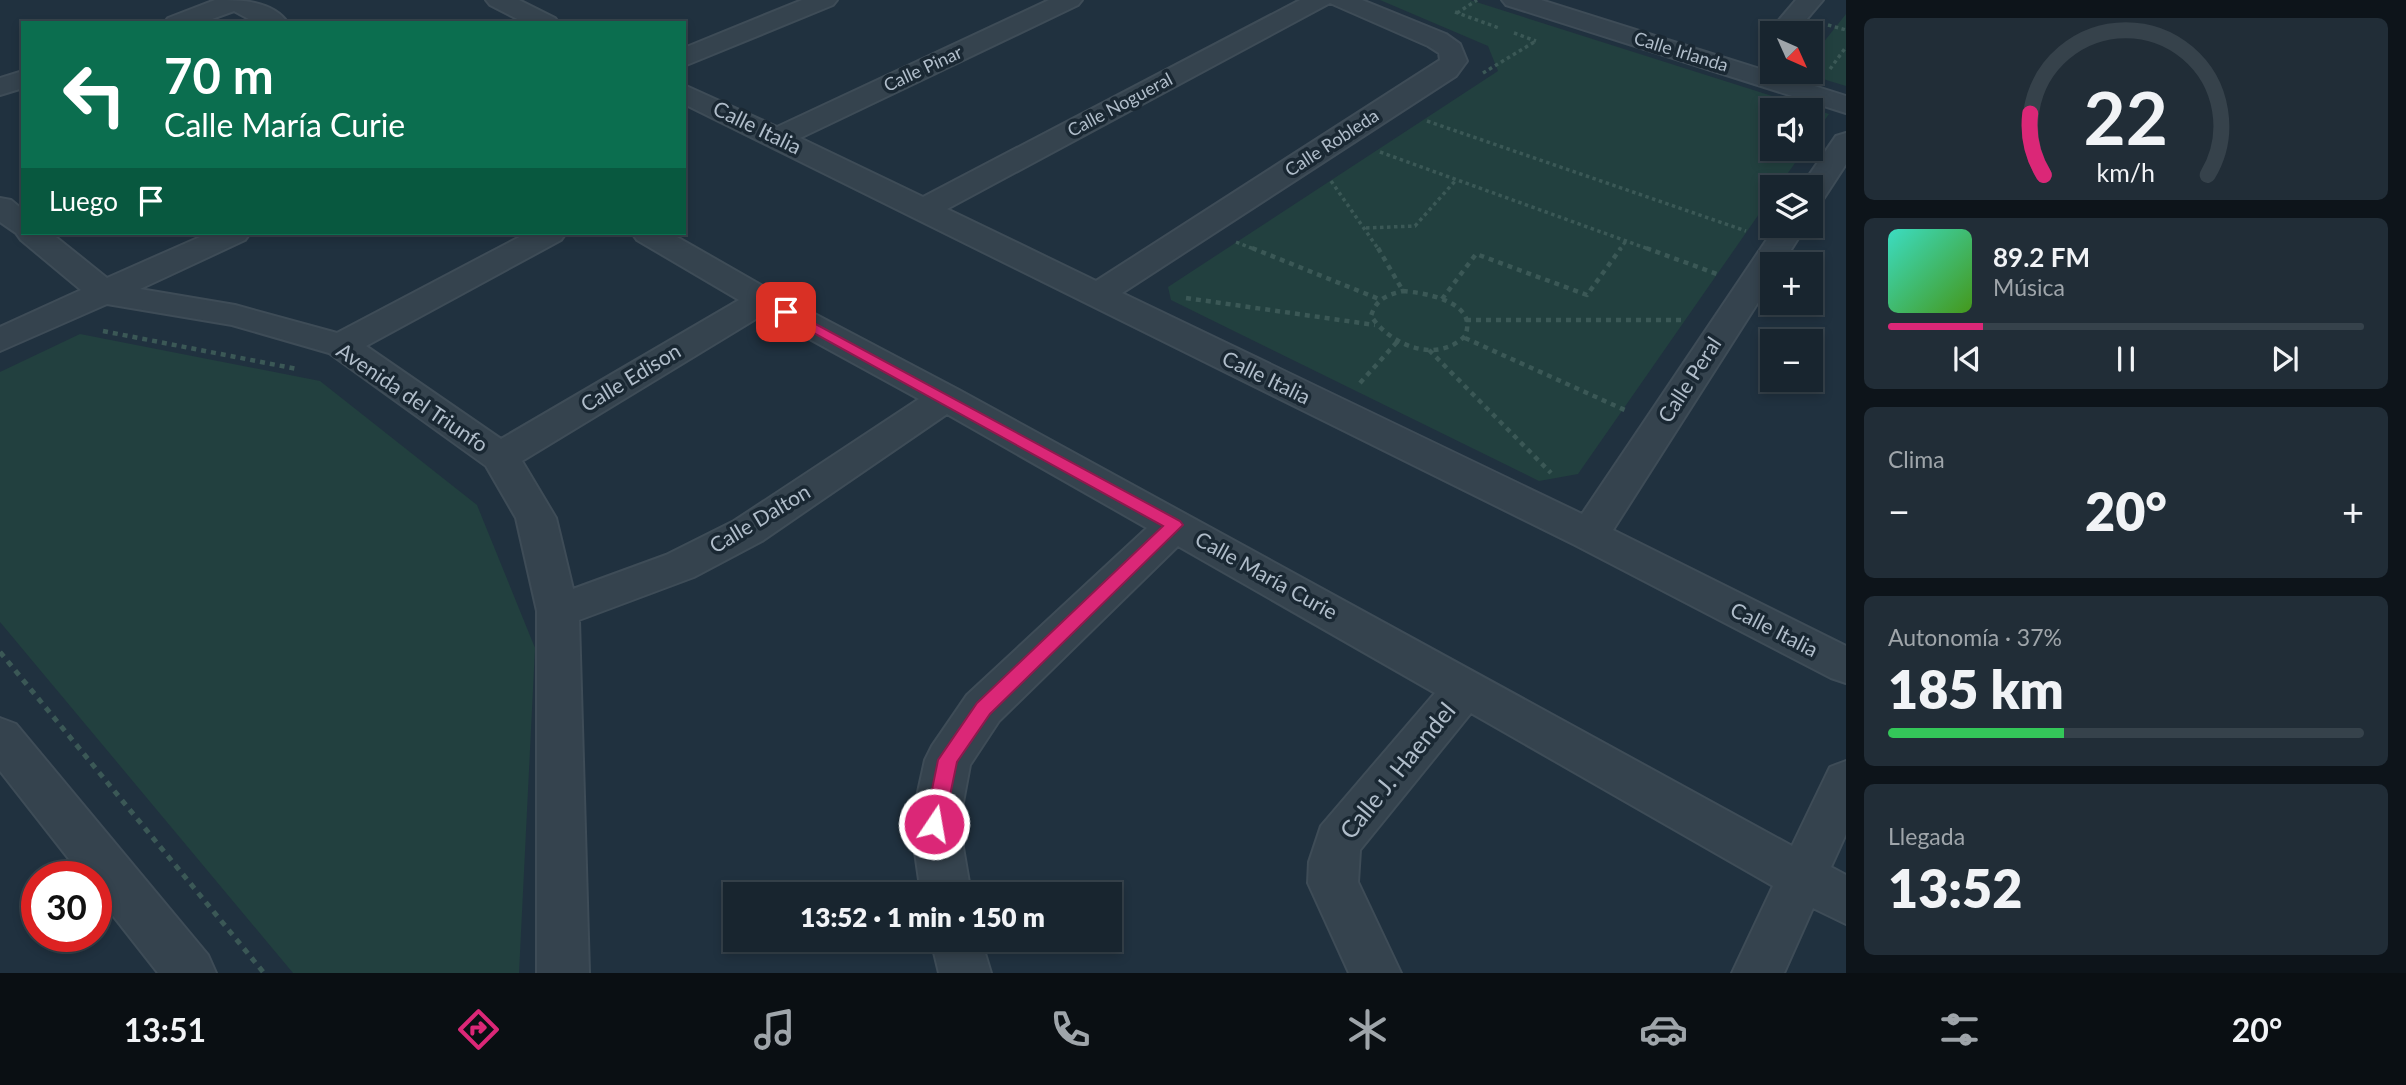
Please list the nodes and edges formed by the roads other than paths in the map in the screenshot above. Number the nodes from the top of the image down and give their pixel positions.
1 (499, 0) edge
2 (824, 0) edge
3 (1069, 0) edge
4 (1319, 0) edge
5 (1340, 0) edge
6 (1515, 0) edge
7 (1810, 0) edge
8 (235, 1) edge
9 (543, 14) edge
10 (1554, 16) edge
11 (182, 21) edge
12 (271, 21) edge
13 (1792, 21) edge
14 (686, 57) edge
15 (1760, 58) edge
16 (1747, 73) junction
17 (21, 80) edge
18 (0, 87) edge
19 (686, 94) edge
20 (1846, 105) edge
21 (777, 138) junction
22 (1846, 142) edge
23 (1823, 177) edge
24 (21, 191) edge
25 (0, 200) edge
26 (0, 207) edge
27 (922, 210) junction
28 (21, 223) edge
29 (34, 235) edge
30 (231, 235) edge
31 (546, 235) edge
32 (651, 235) edge
33 (1783, 238) edge
34 (1096, 295) junction
35 (763, 300) junction
36 (103, 312) junction
37 (0, 340) edge
38 (341, 345) junction
39 (946, 398) junction
40 (500, 457) junction
41 (1175, 525) junction
42 (1589, 535) junction
43 (558, 611) junction
44 (1846, 667) edge
45 (1466, 688) junction
46 (0, 737) edge
47 (1846, 781) edge
48 (1803, 876) junction
49 (944, 882) edge
50 (1846, 901) edge
51 (959, 952) edge
52 (190, 973) edge
53 (563, 973) edge
54 (965, 973) edge
55 (1375, 973) edge
56 (1758, 973) edge

1 - 9 street
2 - 14 street
3 - 21 street, Calle Pinar
4 - 27 street, Calle Nogueral
5 - 34 street, Calle Robleda
6 - 10 street, Calle Irlanda
7 - 13 street
8 - 11 street
8 - 12 street
10 - 16 street, Calle Irlanda
15 - 16 street
16 - 20 street, Calle Irlanda
17 - 18 street
19 - 21 street, Calle Italia
21 - 27 street, Calle Italia
22 - 23 street
24 - 25 street
26 - 28 street
27 - 34 street, Calle Italia
29 - 36 street, Avenida del Triunfo
30 - 36 street
31 - 38 street
32 - 35 street, Calle María Curie
33 - 42 street, Calle Peral
34 - 42 street, Calle Italia
35 - 39 street, Calle María Curie
35 - 40 street, Calle Edison
36 - 37 street
36 - 38 street, Avenida del Triunfo
38 - 40 street, Avenida del Triunfo
39 - 41 street, Calle María Curie
39 - 43 street, Calle Dalton
40 - 43 street, Avenida del Triunfo
41 - 45 street, Calle María Curie
41 - 49 street
42 - 44 street, Calle Italia
43 - 53 street, Avenida del Triunfo
45 - 48 street, Calle María Curie
45 - 55 street, Calle J. Haendel
46 - 52 street
47 - 48 street
48 - 50 street, Calle María Curie
48 - 56 street
51 - 54 street

